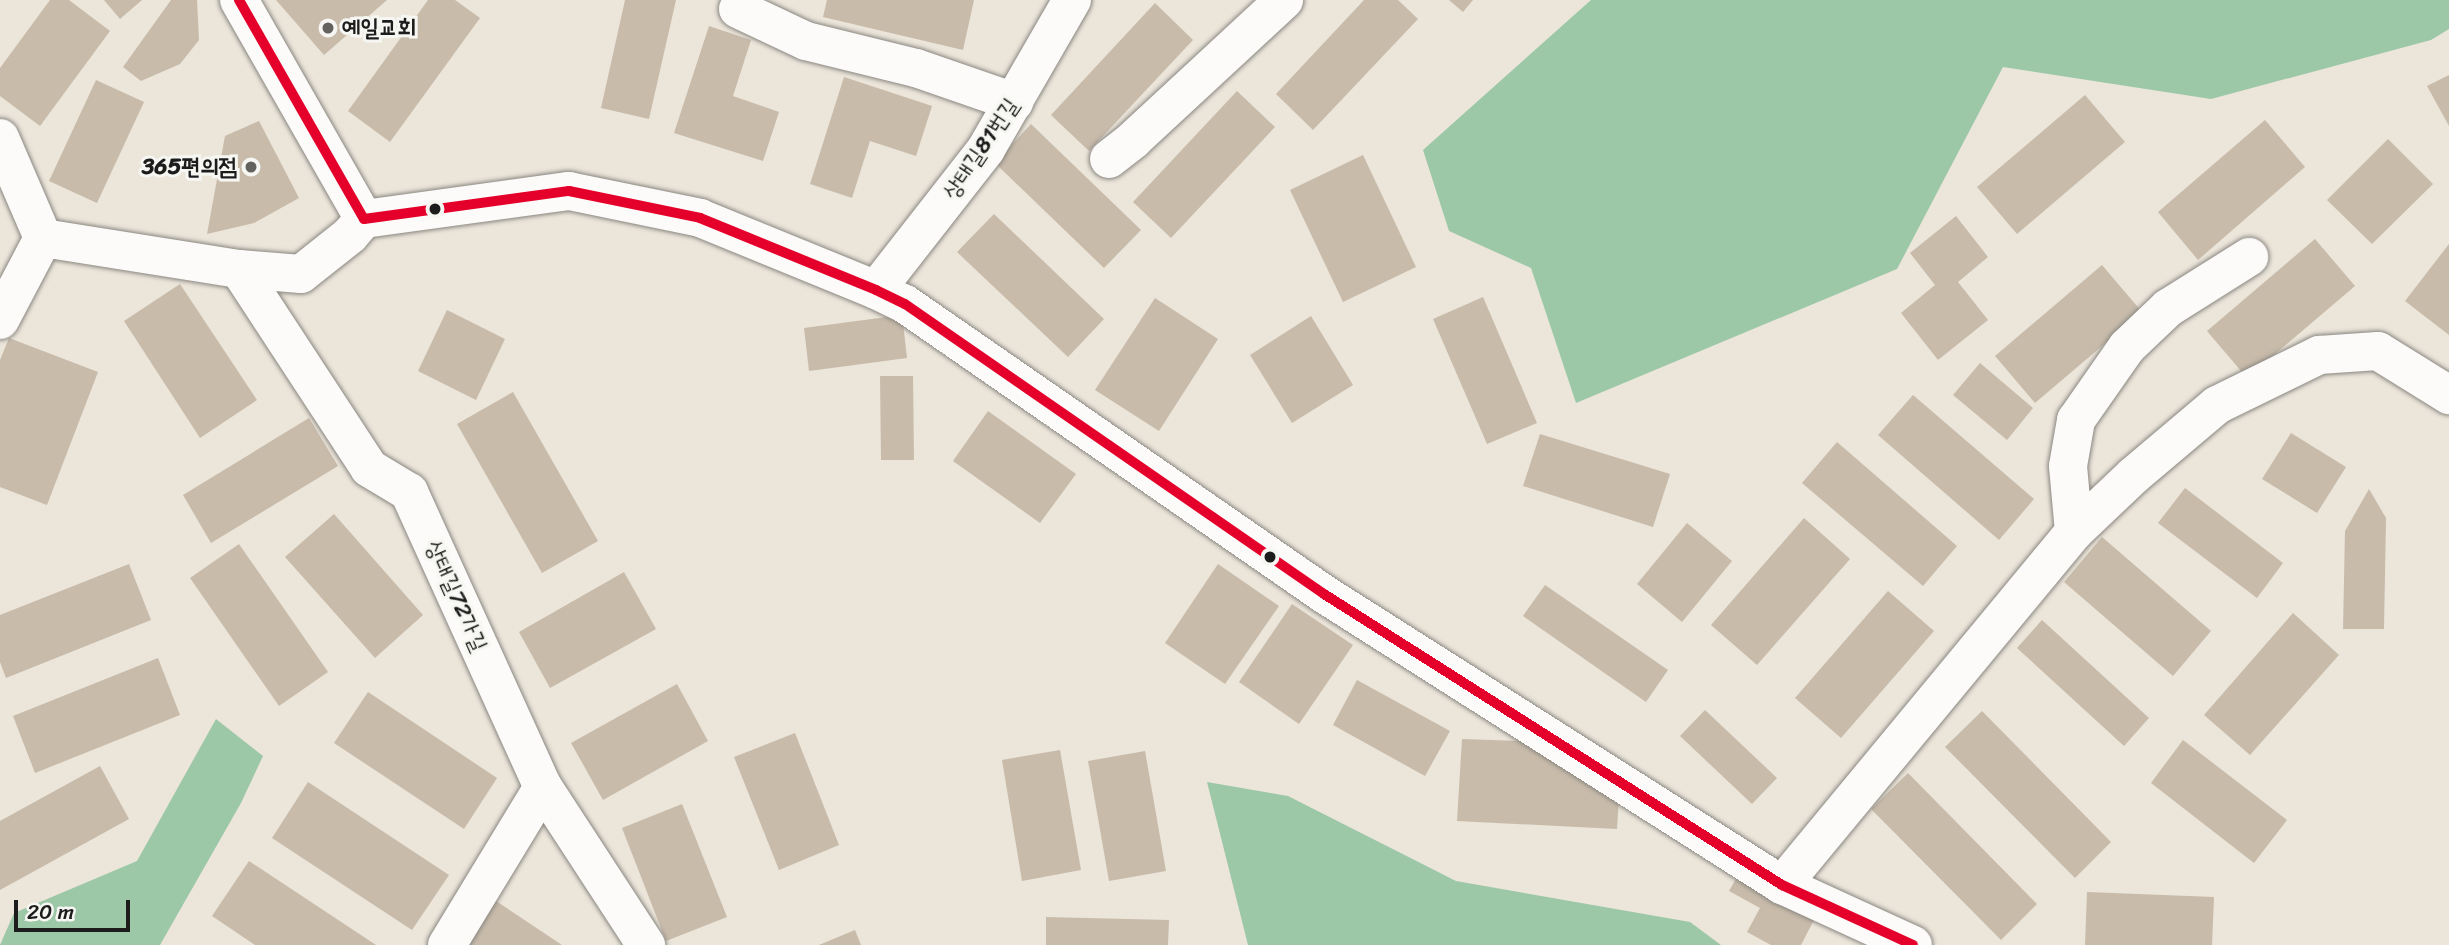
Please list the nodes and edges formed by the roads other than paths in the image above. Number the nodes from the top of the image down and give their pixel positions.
1 (240, 0) edge
2 (1072, 0) edge
3 (1284, 0) edge
4 (738, 9) dead end
5 (1014, 102) junction
6 (0, 138) edge
7 (1109, 159) dead end
8 (12, 196) edge
9 (363, 219) junction
10 (43, 238) junction
11 (2249, 257) dead end
12 (239, 269) junction
13 (876, 289) junction
14 (0, 320) edge
15 (2449, 395) edge
16 (2074, 532) junction
17 (542, 787) junction
18 (1782, 886) junction
19 (447, 945) edge
20 (646, 945) edge
21 (1913, 945) edge

1 - 9 street
2 - 5 street, 상태길81번길
3 - 7 street
4 - 5 street
5 - 13 street, 상태길81번길
6 - 8 street
8 - 10 street
9 - 12 street
9 - 13 street
10 - 12 street
10 - 14 street
11 - 16 street
12 - 17 street, 상태길72가길
13 - 18 street
15 - 16 street
16 - 18 street
17 - 19 street
17 - 20 street, 상태길72가길
18 - 21 street

